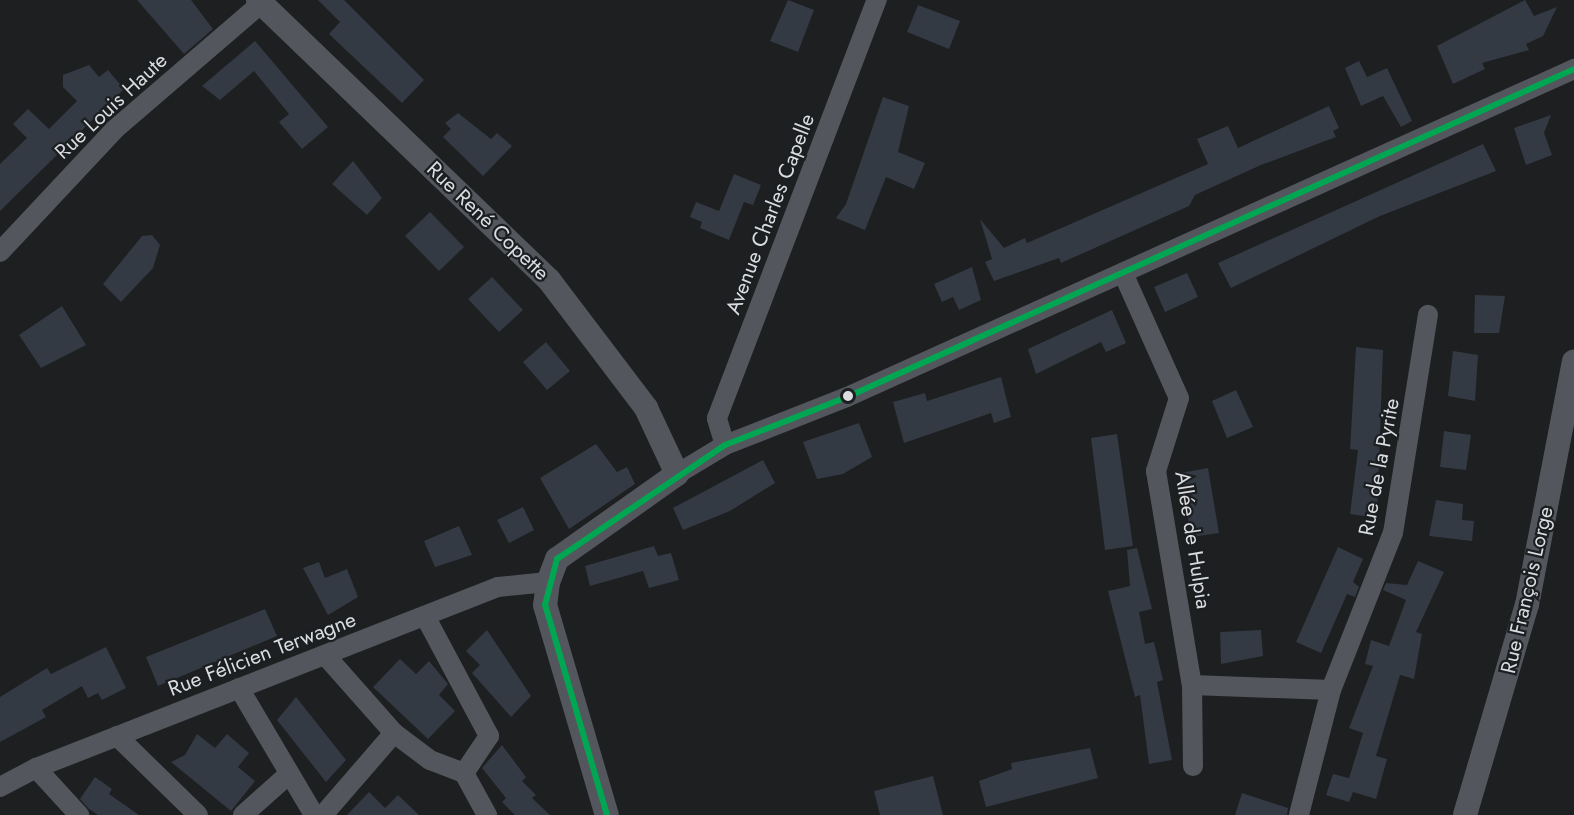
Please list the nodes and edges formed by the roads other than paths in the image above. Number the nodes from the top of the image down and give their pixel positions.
1 (877, 0) edge
2 (262, 1) edge
3 (1574, 69) edge
4 (0, 252) edge
5 (1124, 273) junction
6 (1428, 315) dead end
7 (1574, 362) edge
8 (725, 445) junction
9 (677, 474) junction
10 (548, 582) junction
11 (425, 616) junction
12 (325, 655) junction
13 (1192, 685) junction
14 (238, 688) junction
15 (1331, 690) junction
16 (394, 733) junction
17 (117, 736) junction
18 (1193, 766) dead end
19 (36, 768) junction
20 (464, 773) junction
21 (290, 774) junction
22 (0, 787) edge
23 (79, 815) edge
24 (198, 815) edge
25 (243, 815) edge
26 (314, 815) edge
27 (323, 815) edge
28 (487, 815) edge
29 (607, 815) edge
30 (1299, 815) edge
31 (1465, 815) edge

1 - 8 street, Avenue Charles Capelle
2 - 4 street, Rue Louis Haute
2 - 9 street, Rue René Copette
3 - 5 street
5 - 8 street
5 - 13 street, Allée de Hulpia
6 - 15 street, Rue de la Pyrite
7 - 31 street, Rue François Lorge
8 - 9 street
9 - 10 street
10 - 11 street, Rue Félicien Terwagne
10 - 29 street
11 - 12 street, Rue Félicien Terwagne
11 - 20 street
12 - 14 street, Rue Félicien Terwagne
12 - 16 street
13 - 15 street
13 - 18 street, Allée de Hulpia
14 - 17 street, Rue Félicien Terwagne
14 - 21 street
15 - 30 street
16 - 20 street
16 - 27 street
17 - 19 street, Rue Félicien Terwagne
17 - 24 street
19 - 22 street, Rue Félicien Terwagne
19 - 23 street
20 - 28 street
21 - 25 street
21 - 26 street

